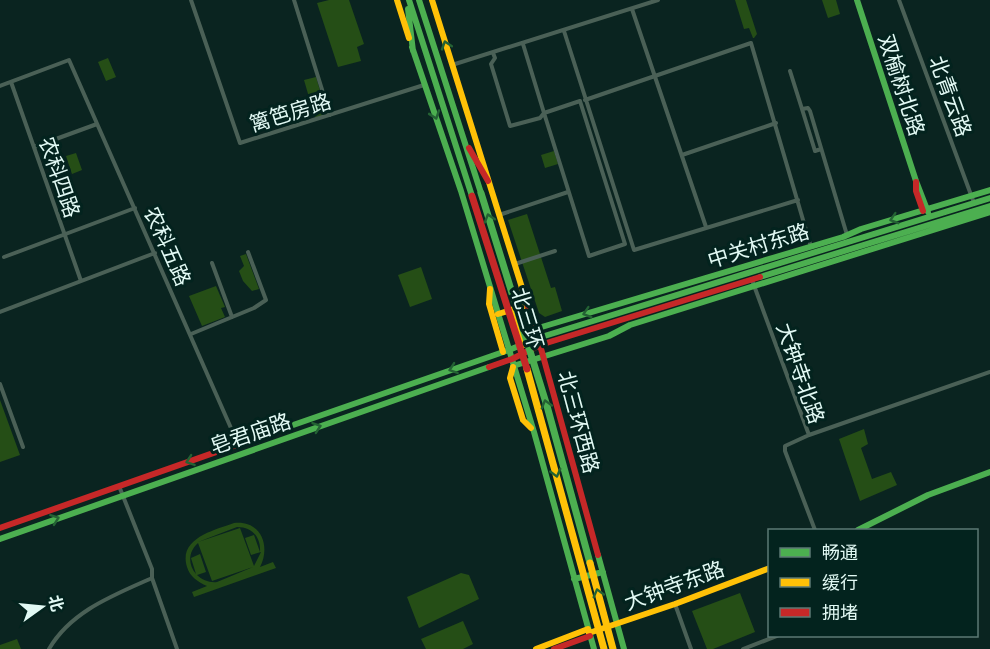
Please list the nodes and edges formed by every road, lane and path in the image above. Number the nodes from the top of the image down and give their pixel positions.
1 (191, 0) edge
2 (294, 0) edge
3 (397, 0) edge
4 (408, 0) edge
5 (419, 0) edge
6 (424, 0) edge
7 (432, 0) edge
8 (658, 0) edge
9 (857, 0) edge
10 (899, 0) edge
11 (632, 9) junction
12 (426, 21) junction
13 (564, 31) junction
14 (523, 44) junction
15 (413, 51) junction
16 (493, 53) junction
17 (452, 65) junction
18 (789, 71) dead end
19 (656, 77) junction
20 (11, 82) junction
21 (424, 85) junction
22 (0, 86) edge
23 (585, 100) junction
24 (802, 109) junction
25 (544, 113) junction
26 (330, 115) junction
27 (776, 123) junction
28 (97, 124) junction
29 (462, 135) junction
30 (34, 147) junction
31 (821, 149) junction
32 (682, 156) junction
33 (488, 181) junction
34 (990, 190) edge
35 (568, 192) junction
36 (990, 198) edge
37 (973, 199) junction
38 (798, 200) junction
39 (990, 206) edge
40 (135, 208) junction
41 (990, 212) edge
42 (926, 213) junction
43 (499, 215) junction
44 (706, 227) junction
45 (847, 235) junction
46 (64, 236) junction
47 (812, 250) junction
48 (555, 251) dead end
49 (248, 252) dead end
50 (155, 253) junction
51 (3, 257) dead end
52 (212, 263) dead end
53 (515, 264) junction
54 (81, 281) junction
55 (753, 283) junction
56 (490, 287) junction
57 (528, 305) junction
58 (513, 309) junction
59 (0, 312) edge
60 (498, 314) junction
61 (232, 317) junction
62 (535, 329) junction
63 (191, 334) junction
64 (539, 341) junction
65 (524, 344) junction
66 (506, 351) junction
67 (526, 352) junction
68 (543, 357) junction
69 (529, 361) junction
70 (512, 362) junction
71 (990, 372) edge
72 (0, 384) edge
73 (809, 435) junction
74 (238, 444) junction
75 (23, 447) dead end
76 (990, 472) edge
77 (119, 486) junction
78 (123, 495) junction
79 (0, 528) edge
80 (814, 529) edge
81 (862, 529) edge
82 (0, 539) edge
83 (768, 569) edge
84 (603, 572) junction
85 (152, 578) junction
86 (574, 579) junction
87 (675, 604) junction
88 (617, 624) junction
89 (589, 633) junction
90 (774, 637) edge
91 (50, 649) edge
92 (177, 649) edge
93 (536, 649) edge
94 (554, 649) edge
95 (594, 649) edge
96 (604, 649) edge
97 (613, 649) edge
98 (624, 649) edge
99 (691, 649) edge
100 (743, 649) edge

1 - 26 street, 篱笆房路
2 - 26 street
3 - 15 main road
4 - 15 main road
4 -> 96 main road, 北三环, bridge
5 - 12 main road, 北三环
6 - 12 main road
17 -> 7 main road, 北三环西路
8 - 11 street
9 - 42 main road, 双榆树北路
10 - 37 street, 北青云路
11 - 13 street
11 - 19 street
12 - 29 main road, 北三环
13 - 14 street
13 - 23 street
14 - 16 street
14 - 25 street
15 - 21 main road
16 - 17 street
16 - 25 street
17 - 33 main road, 北三环西路
18 - 24 street
19 - 23 street
19 - 27 street
19 - 32 street
20 - 22 street
20 - 28 street, 农科五路
20 - 30 street, 农科四路
21 - 26 street, 篱笆房路
21 -> 56 main road
23 - 44 street
24 - 31 street
24 - 31 street
25 - 35 street
25 - 35 street
27 - 32 street
27 - 38 street
28 - 30 street
28 - 40 street, 农科五路
29 - 33 main road
97 -> 29 main road, 北三环, bridge
30 - 46 street, 农科四路
31 - 45 street
32 - 44 street
33 - 43 main road, 北三环西路
34 - 37 main road, 中关村东路
35 - 43 street
36 - 37 main road, 中关村东路
37 - 42 main road, 中关村东路
38 - 44 street
38 - 47 street
39 - 55 main road, 中关村东路
40 - 46 street
40 - 50 street, 农科五路
41 - 55 main road, 中关村东路
42 -> 45 main road, 中关村东路
42 - 47 main road, 中关村东路
43 - 53 main road, 北三环西路
45 - 47 main road, 中关村东路
46 - 51 street
46 - 54 street, 农科四路
47 -> 62 main road, 中关村东路
47 - 64 main road, 中关村东路
48 - 53 street
49 - 61 street
50 - 54 street
50 - 63 street, 农科五路
52 - 61 street
53 - 57 main road, 北三环西路
54 - 59 street
55 - 64 main road, 中关村东路
55 - 68 main road, 中关村东路
55 - 73 street, 大钟寺北路
56 - 60 main road
56 - 66 main road
57 - 58 main road
57 - 62 main road, 北三环西路
58 - 60 main road
58 - 65 main road
60 - 66 main road
61 - 63 street
62 - 64 main road, 北三环西路
63 - 74 street, 农科五路
64 - 65 main road, 皂君庙路
64 - 67 main road
64 - 68 main road, 北三环西路
65 - 66 main road, 皂君庙路
65 - 67 main road
66 - 70 main road
66 -> 74 main road, 皂君庙路
67 - 69 main road
67 - 70 main road
68 - 69 main road, 中关村东路
68 - 84 main road, 北三环西路
69 - 70 main road, 中关村东路
78 -> 70 main road, 皂君庙路
70 - 86 main road
71 - 73 street
72 - 75 street
73 - 80 street, 大钟寺北路
74 -> 77 main road, 皂君庙路
76 - 81 main road
77 - 78 street
77 - 79 main road, 皂君庙路
82 -> 78 main road, 皂君庙路
78 - 85 street
83 - 87 main road, 大钟寺东路
84 - 86 main road
84 - 88 main road, 北三环西路
85 - 91 street
85 - 92 street
86 - 89 main road
87 - 88 main road, 大钟寺东路
87 - 99 street
88 - 89 main road, 大钟寺东路
88 - 98 main road, 北三环西路
89 - 93 main road
89 - 94 main road
89 - 95 main road
90 - 100 street

